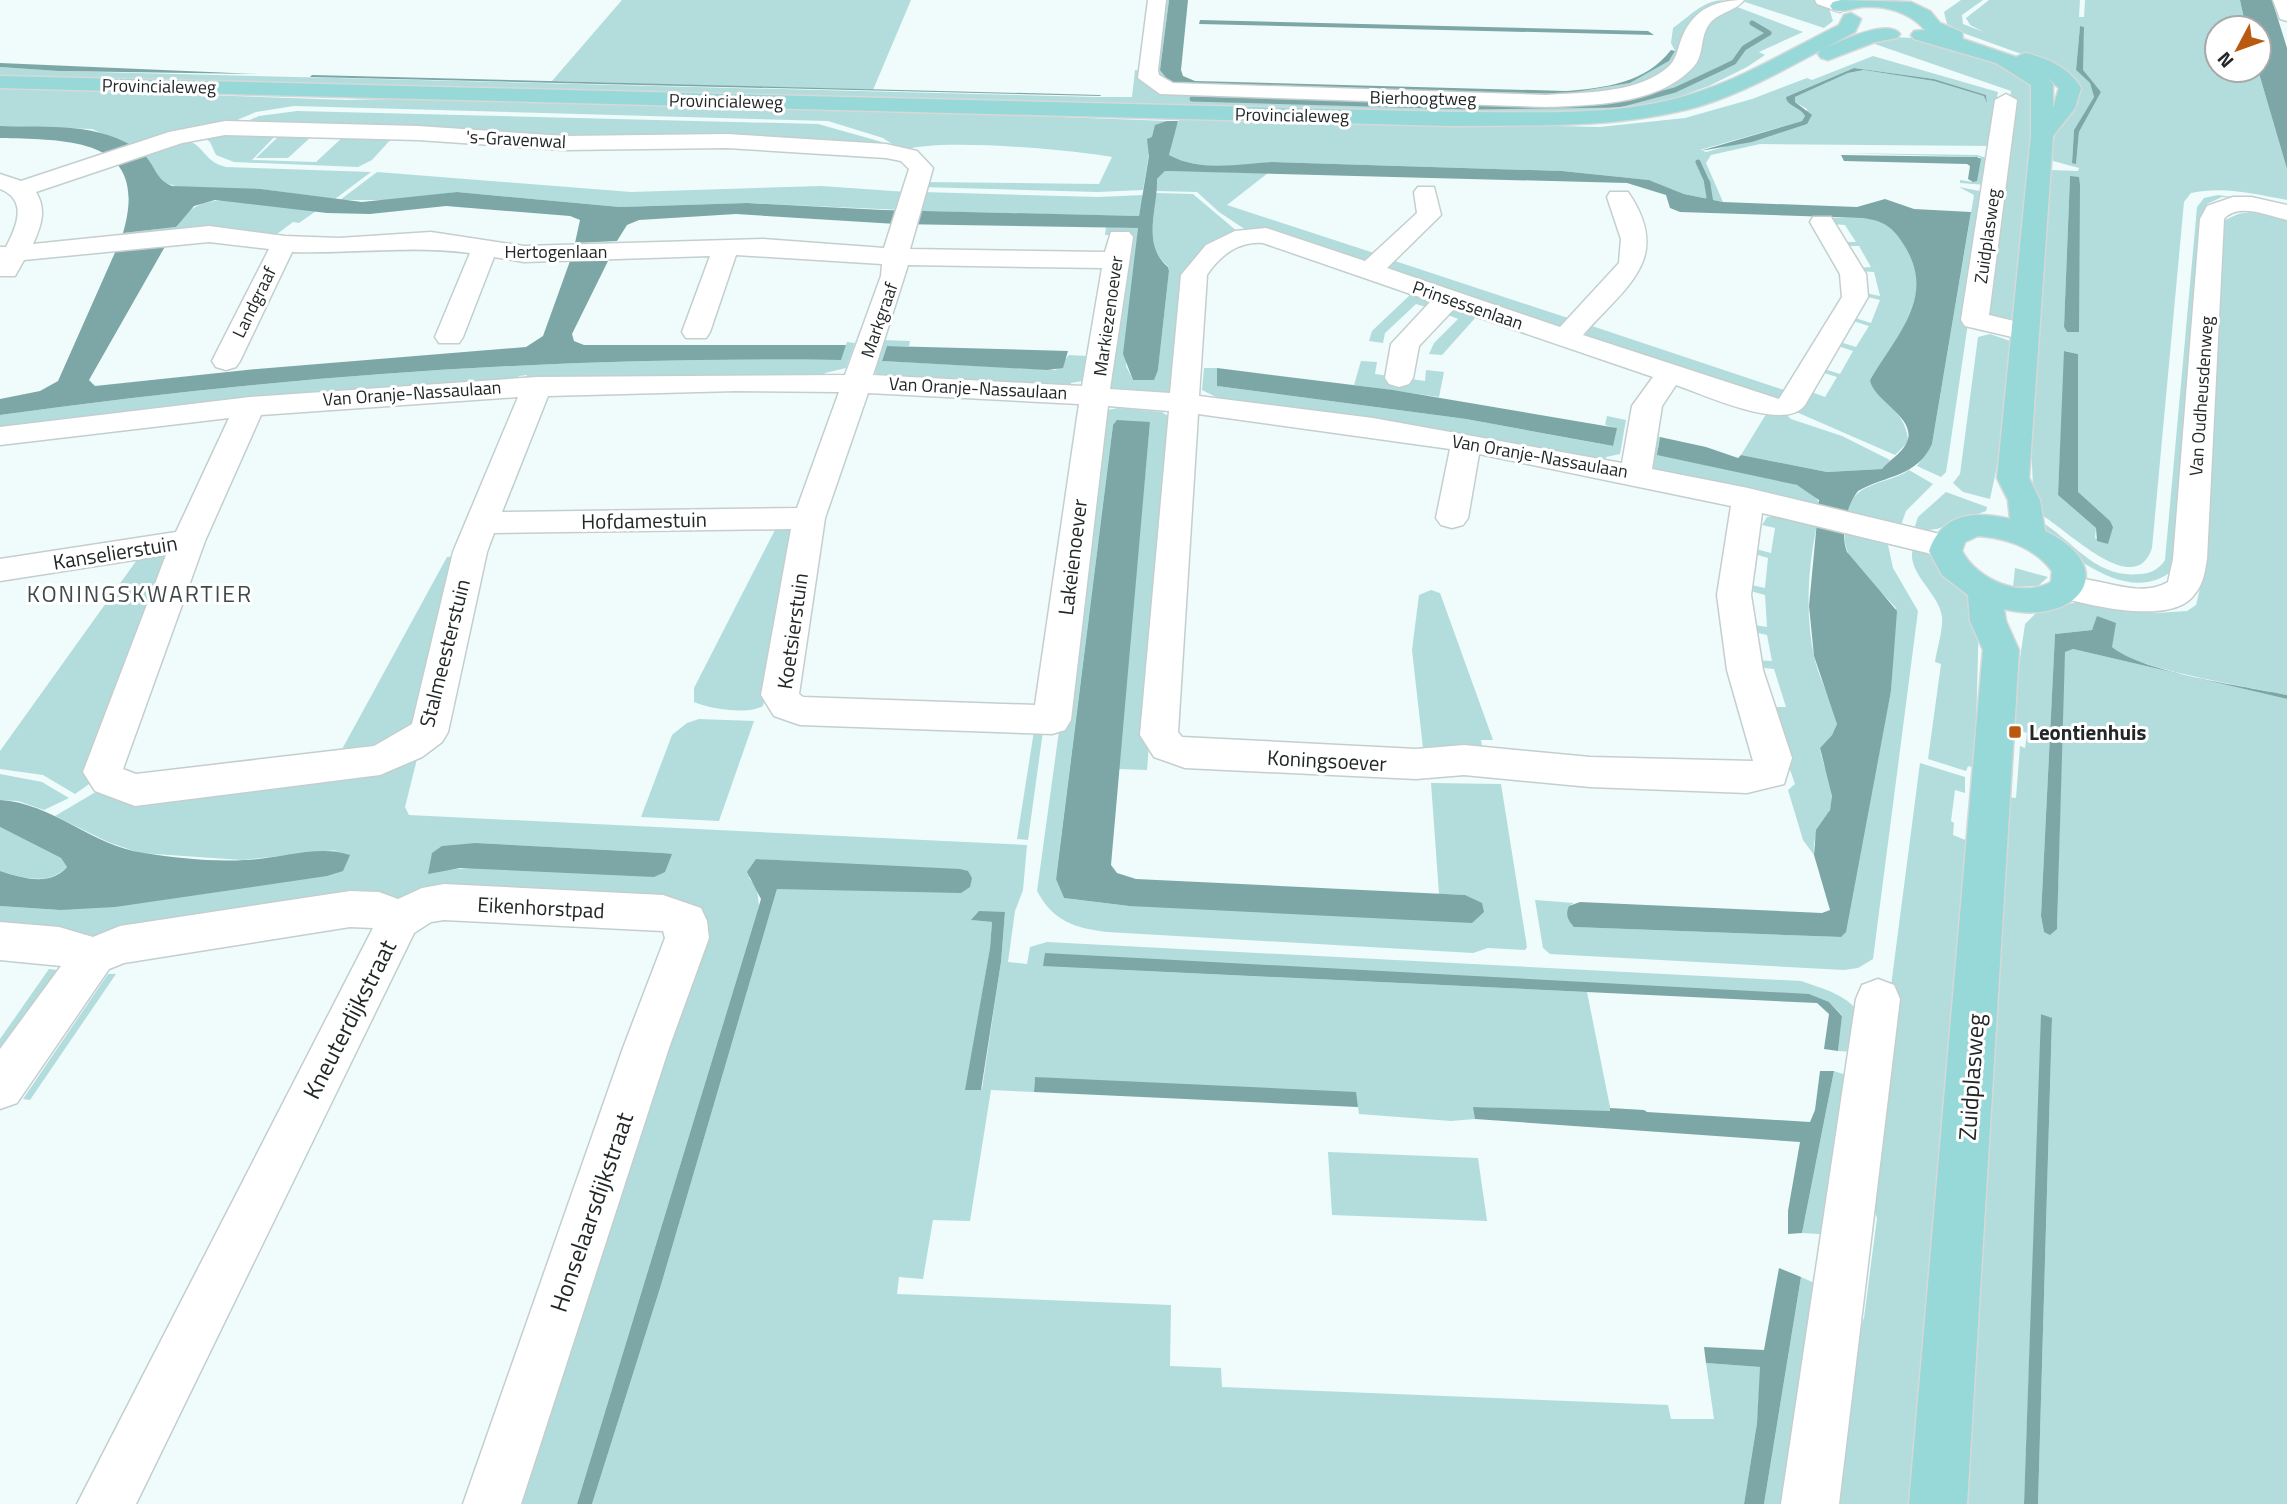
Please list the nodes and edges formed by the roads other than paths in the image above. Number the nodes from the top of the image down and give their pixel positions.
1 (1157, 0) edge
2 (1735, 0) edge
3 (2282, 0) edge
4 (1845, 8) edge
5 (1923, 13) edge
6 (2287, 15) edge
7 (1882, 32) junction
8 (1829, 46) junction
9 (0, 82) edge
10 (2006, 100) dead end
11 (2042, 135) junction
12 (11, 185) edge
13 (1426, 192) dead end
14 (1619, 197) dead end
15 (2280, 210) edge
16 (1822, 222) dead end
17 (1266, 236) joint
18 (285, 244) junction
19 (726, 247) junction
20 (485, 248) junction
21 (1118, 248) joint
22 (7, 254) edge
23 (897, 257) junction
24 (1369, 271) junction
25 (0, 281) edge
26 (1448, 299) junction
27 (696, 332) dead end
28 (2025, 332) junction
29 (449, 337) dead end
30 (1565, 338) junction
31 (226, 361) dead end
32 (1670, 373) junction
33 (1399, 378) dead end
34 (858, 382) junction
35 (537, 386) junction
36 (1096, 396) junction
37 (1184, 403) junction
38 (250, 406) junction
39 (0, 436) edge
40 (1466, 443) junction
41 (1636, 473) junction
42 (2013, 478) junction
43 (1748, 498) junction
44 (809, 518) junction
45 (1452, 518) dead end
46 (480, 523) junction
47 (1992, 526) junction
48 (2029, 536) junction
49 (188, 541) junction
50 (1944, 546) junction
51 (0, 570) edge
52 (2068, 579) junction
53 (1985, 591) junction
54 (2021, 601) junction
55 (2001, 650) junction
56 (1052, 720) joint
57 (399, 920) junction
58 (686, 921) joint
59 (0, 941) edge
60 (94, 956) junction
61 (1878, 999) dead end
62 (0, 1087) edge
63 (106, 1504) edge
64 (492, 1504) edge
65 (1810, 1504) edge
66 (1938, 1504) edge

1 - 2 street, Bierhoogtweg
3 - 6 street
4 - 5 main road
4 - 7 main road
4 - 8 main road, Provincialeweg
5 - 7 main road
5 - 11 main road
5 - 11 main road
7 - 8 main road, Provincialeweg
8 - 9 main road, Provincialeweg
10 - 28 street, Zuidplasweg
11 - 28 main road
12 - 22 street
12 - 23 street, 's-Gravenwal
13 - 24 street
14 - 30 street
15 - 52 street, Van Oudheusdenweg
16 - 32 street, Prinsessenlaan
17 - 24 street, Prinsessenlaan
17 - 37 street, Koningsoever
18 - 20 street, Hertogenlaan
18 - 22 street, Hertogenlaan
18 - 31 street, Landgraaf
19 - 20 street, Hertogenlaan
19 - 23 street, Hertogenlaan
19 - 27 street
20 - 29 street
21 - 23 street, Hertogenlaan
21 - 36 street, Markiezenoever
22 - 25 street
23 - 34 street, Markgraaf
24 - 26 street, Prinsessenlaan
26 - 30 street, Prinsessenlaan
26 - 33 street
28 - 42 main road
30 - 32 street, Prinsessenlaan
32 - 41 street
34 - 35 street, Van Oranje-Nassaulaan
34 - 36 street, Van Oranje-Nassaulaan
34 - 44 street, Koetsierstuin
35 - 38 street, Van Oranje-Nassaulaan
35 - 46 street, Stalmeesterstuin
36 - 37 street, Van Oranje-Nassaulaan
36 - 56 street, Lakeienoever
37 - 40 street, Van Oranje-Nassaulaan
37 - 43 street, Koningsoever
38 - 39 street, Van Oranje-Nassaulaan
38 - 49 street
40 - 41 street, Van Oranje-Nassaulaan
40 - 45 street
41 - 43 street, Van Oranje-Nassaulaan
42 - 47 main road
42 - 48 main road
43 - 50 street, Van Oranje-Nassaulaan
44 - 46 street, Hofdamestuin
44 - 56 street, Koetsierstuin
46 - 49 street, Stalmeesterstuin
47 - 48 main road
47 - 50 main road
48 - 52 main road
49 - 51 street, Kanselierstuin
50 - 53 main road
52 - 54 main road
53 - 54 main road
53 - 55 main road, Zuidplasweg
54 - 55 main road, Zuidplasweg
55 - 66 main road, Zuidplasweg
57 - 58 street, Eikenhorstpad
57 - 60 street, Kneuterdijkstraat
57 - 63 street, Kneuterdijkstraat
58 - 64 street, Honselaarsdijkstraat
59 - 60 street
60 - 62 street
61 - 65 street

